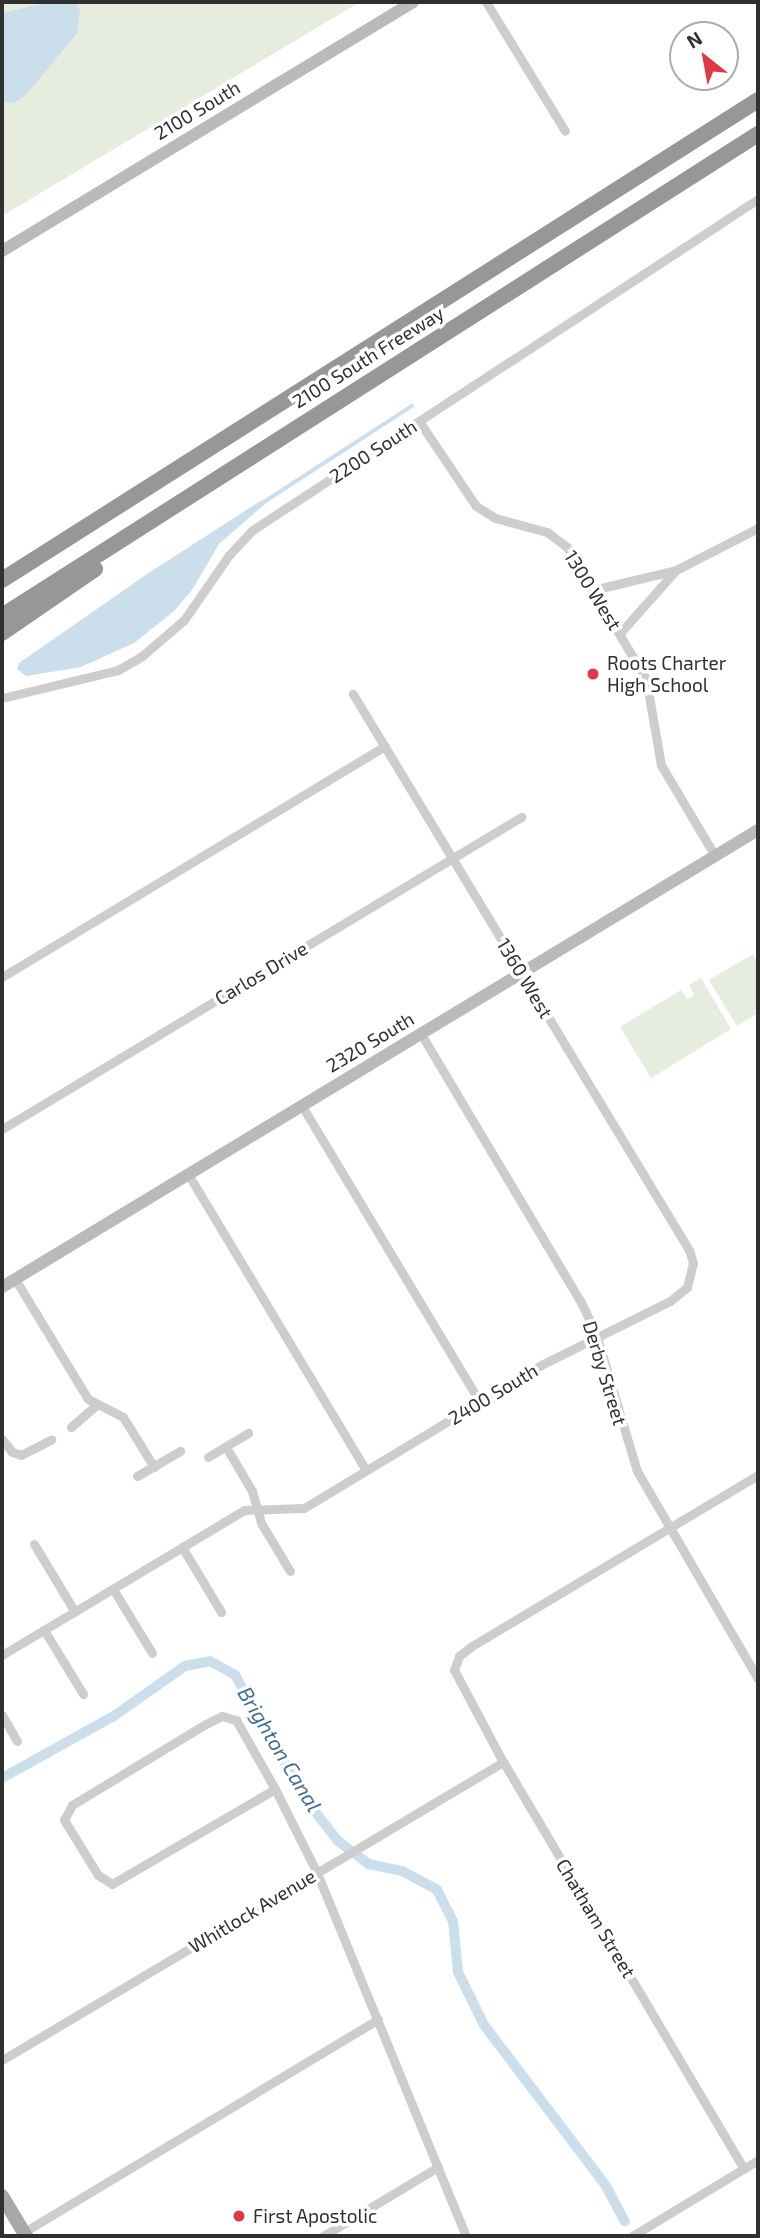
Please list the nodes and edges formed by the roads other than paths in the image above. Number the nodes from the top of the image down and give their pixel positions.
1 (412, 2) edge
2 (485, 2) edge
3 (758, 100) edge
4 (565, 131) dead end
5 (758, 134) edge
6 (758, 199) edge
7 (2, 250) edge
8 (419, 421) junction
9 (208, 483) junction
10 (758, 528) edge
11 (60, 543) junction
12 (676, 569) junction
13 (2, 571) edge
14 (2, 580) edge
15 (593, 590) junction
16 (2, 617) edge
17 (2, 633) edge
18 (620, 633) junction
19 (353, 694) dead end
20 (2, 698) edge
21 (385, 746) junction
22 (521, 817) dead end
23 (758, 831) edge
24 (715, 856) junction
25 (453, 858) junction
26 (522, 973) junction
27 (2, 977) edge
28 (421, 1034) junction
29 (302, 1106) junction
30 (2, 1129) edge
31 (188, 1174) junction
32 (693, 1263) joint
33 (15, 1279) junction
34 (2, 1287) edge
35 (597, 1337) junction
36 (480, 1402) junction
37 (95, 1406) junction
38 (71, 1427) dead end
39 (248, 1433) dead end
40 (2, 1439) edge
41 (51, 1440) dead end
42 (226, 1447) junction
43 (180, 1451) dead end
44 (208, 1457) dead end
45 (154, 1466) junction
46 (366, 1470) junction
47 (758, 1475) edge
48 (137, 1476) dead end
49 (257, 1508) junction
50 (667, 1530) junction
51 (34, 1544) dead end
52 (182, 1547) junction
53 (290, 1572) dead end
54 (113, 1589) junction
55 (75, 1612) junction
56 (221, 1612) dead end
57 (44, 1630) junction
58 (152, 1653) dead end
59 (2, 1655) edge
60 (758, 1679) edge
61 (83, 1694) dead end
62 (2, 1715) edge
63 (17, 1741) dead end
64 (503, 1762) junction
65 (275, 1789) junction
66 (317, 1873) junction
67 (378, 2019) junction
68 (2, 2060) edge
69 (758, 2161) edge
70 (438, 2167) junction
71 (744, 2169) junction
72 (2, 2196) edge
73 (25, 2234) edge
74 (323, 2236) edge
75 (466, 2236) edge
76 (632, 2236) edge

1 - 7 street, 2100 South
2 - 4 street
3 - 11 highway, 2100 South Freeway
5 - 9 highway, 2100 South Freeway
6 - 8 street, 2200 South
8 - 15 street, 1300 West
8 - 20 street, 2200 South
9 - 16 highway, 2100 South Freeway
9 - 17 highway
10 - 12 street
11 - 13 highway
11 - 14 highway, 2100 South Freeway
12 - 15 street
12 - 18 street
15 - 18 street, 1300 West
18 - 24 street, 1300 West
19 - 21 street, 1360 West
21 - 25 street, 1360 West
21 - 27 street
22 - 25 street, Carlos Drive
23 - 24 street, 2320 South
24 - 26 street, 2320 South
25 - 26 street, 1360 West
25 - 30 street, Carlos Drive
26 - 28 street, 2320 South
26 - 32 street, 1360 West
28 - 29 street, 2320 South
28 - 35 street, Derby Street
29 - 31 street, 2320 South
29 - 36 street
31 - 33 street, 2320 South
31 - 46 street
32 - 35 street, 2400 South
33 - 34 street, 2320 South
33 - 37 street
35 - 36 street, 2400 South
35 - 50 street, Derby Street
36 - 46 street, 2400 South
37 - 38 street
37 - 45 street
39 - 42 street
40 - 41 street
42 - 44 street
42 - 49 street
43 - 45 street
45 - 48 street
46 - 49 street, 2400 South
47 - 50 street
49 - 52 street
49 - 53 street
50 - 60 street, Derby Street
50 - 64 street, Chatham Street
51 - 55 street
52 - 54 street
52 - 56 street
54 - 55 street
54 - 58 street
55 - 57 street
57 - 59 street
57 - 61 street
62 - 63 street
64 - 66 street, Whitlock Avenue
64 - 71 street, Chatham Street
65 - 65 street
65 - 66 street
66 - 67 street
66 - 68 street, Whitlock Avenue
67 - 70 street
67 - 73 street
69 - 71 street
70 - 74 street
70 - 75 street
71 - 76 street
72 - 73 main road

